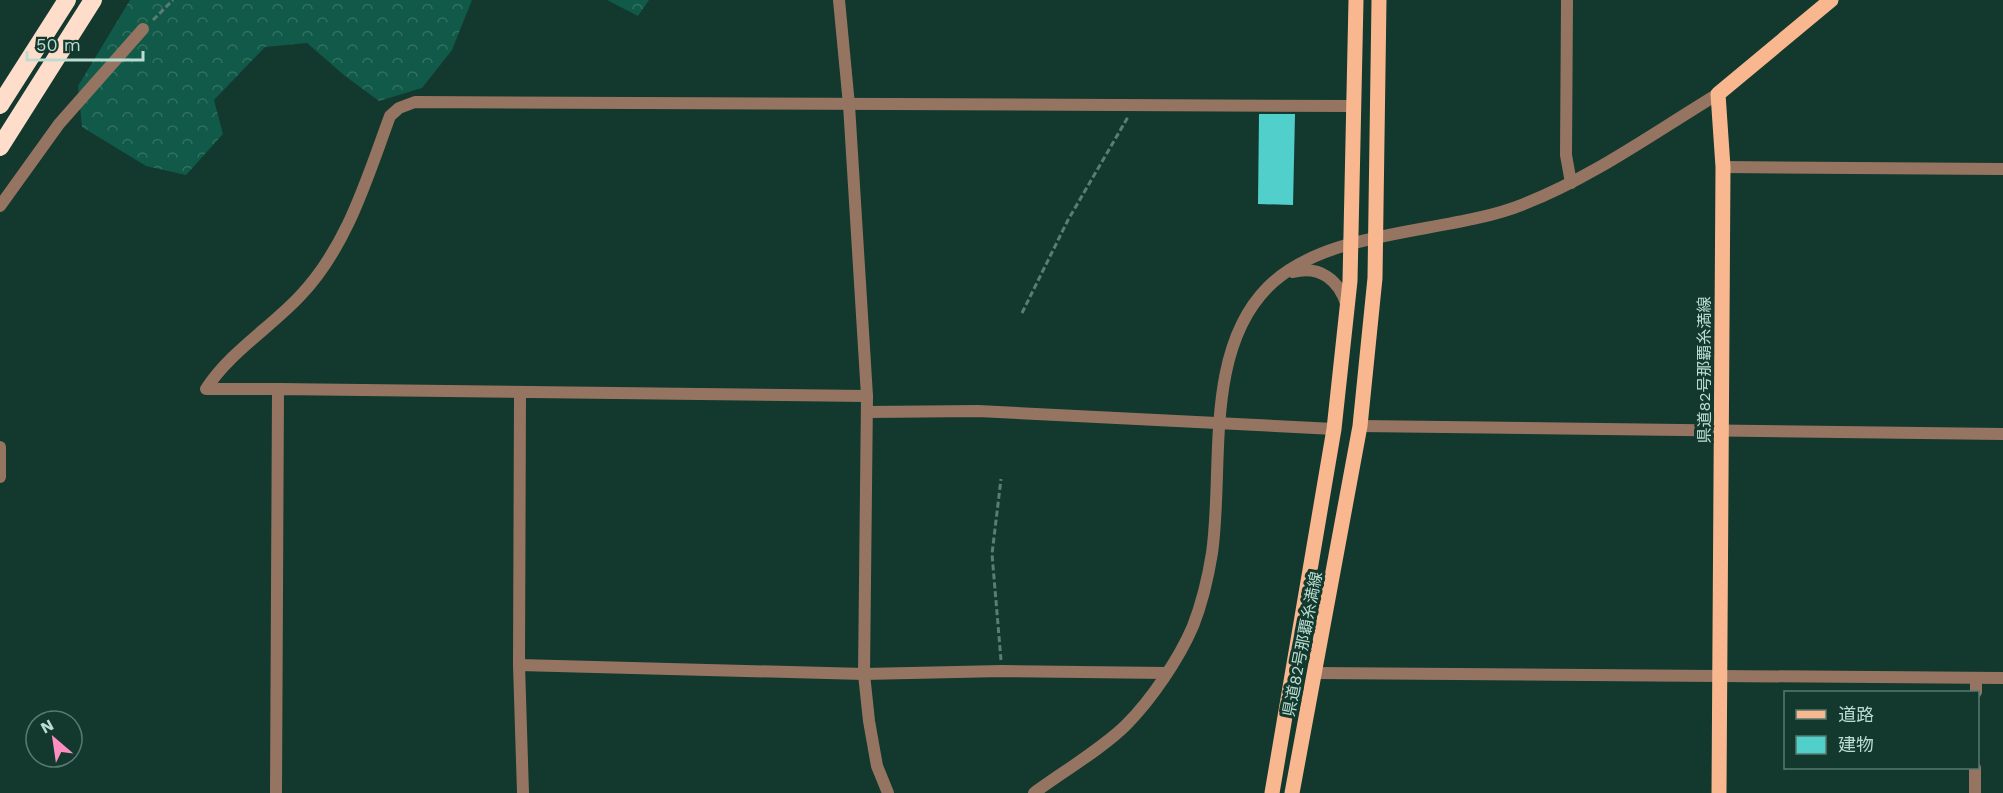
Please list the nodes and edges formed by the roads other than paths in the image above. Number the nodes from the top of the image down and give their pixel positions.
1 (67, 0) edge
2 (93, 0) edge
3 (839, 0) edge
4 (1356, 0) edge
5 (1379, 0) edge
6 (1567, 0) edge
7 (1831, 0) edge
8 (143, 29) road end
9 (1718, 94) junction
10 (0, 105) edge
11 (849, 105) junction
12 (1354, 106) junction
13 (0, 147) edge
14 (1723, 167) junction
15 (2003, 169) edge
16 (1571, 183) junction
17 (0, 206) edge
18 (1376, 238) junction
19 (1352, 244) junction
20 (1283, 275) junction
21 (1347, 307) junction
22 (278, 389) junction
23 (520, 392) junction
24 (867, 396) junction
25 (867, 412) junction
26 (1220, 425) junction
27 (1360, 426) junction
28 (1334, 429) junction
29 (1721, 430) junction
30 (2003, 434) edge
31 (0, 447) edge
32 (0, 477) edge
33 (519, 665) junction
34 (1167, 673) junction
35 (1315, 673) junction
36 (864, 674) junction
37 (1719, 675) junction
38 (1976, 678) junction
39 (2003, 678) edge
40 (1976, 691) edge
41 (1975, 769) edge
42 (276, 793) edge
43 (523, 793) edge
44 (888, 793) edge
45 (1034, 793) edge
46 (1272, 793) edge
47 (1292, 793) edge
48 (1719, 793) edge
49 (1975, 793) edge

1 - 10 highway
2 - 13 highway
3 - 11 street
4 - 12 main road, 県道82号那覇糸満線
5 - 18 main road, 県道82号那覇糸満線
6 - 16 street
7 - 9 main road
8 - 17 street
9 - 14 main road, 県道82号那覇糸満線
9 - 16 street
11 - 12 street
11 - 22 street
11 - 24 street
12 - 19 main road, 県道82号那覇糸満線
14 - 15 street
14 - 29 main road, 県道82号那覇糸満線
16 - 18 street
18 - 19 street
18 - 27 main road, 県道82号那覇糸満線
19 - 20 street
19 - 21 main road, 県道82号那覇糸満線
20 - 21 street
20 - 26 street
21 - 28 main road, 県道82号那覇糸満線
22 - 23 street
22 - 42 street
23 - 24 street
23 - 33 street
24 - 25 street
25 - 26 street
25 - 36 street
26 - 28 street
26 - 34 street
27 - 29 street
27 - 35 main road, 県道82号那覇糸満線
28 - 46 main road, 県道82号那覇糸満線
29 - 30 street
29 - 37 main road, 県道82号那覇糸満線
31 - 32 street
33 - 36 street
33 - 43 street
34 - 36 street
34 - 45 street
35 - 37 street
35 - 47 main road, 県道82号那覇糸満線
36 - 44 street
37 - 38 street
37 - 48 main road, 県道82号那覇糸満線
38 - 39 street
38 - 40 street
41 - 49 street

